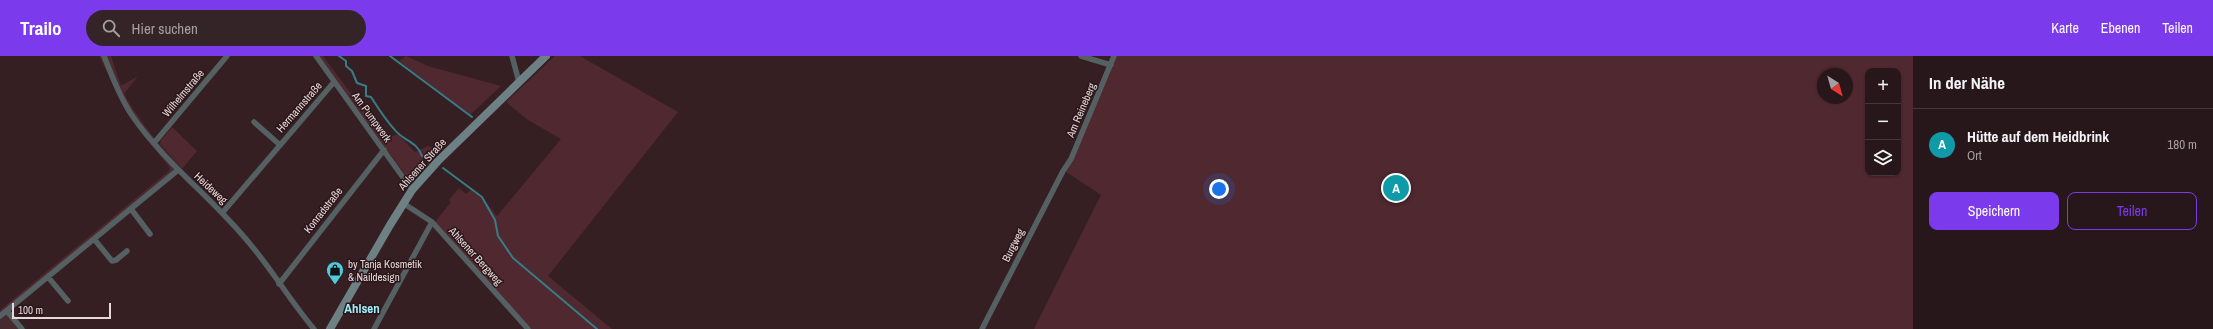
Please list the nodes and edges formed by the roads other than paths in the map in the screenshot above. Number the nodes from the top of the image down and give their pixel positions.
1 (104, 56) edge
2 (227, 56) edge
3 (316, 56) edge
4 (512, 56) edge
5 (546, 56) edge
6 (1081, 56) edge
7 (1114, 56) edge
8 (1111, 65) junction
9 (334, 82) junction
10 (519, 82) junction
11 (254, 122) dead end
12 (154, 143) junction
13 (280, 145) junction
14 (384, 150) junction
15 (178, 170) junction
16 (1063, 171) joint
17 (412, 190) junction
18 (403, 203) junction
19 (131, 209) junction
20 (222, 212) junction
21 (432, 222) junction
22 (150, 234) dead end
23 (94, 239) junction
24 (127, 251) dead end
25 (48, 277) junction
26 (279, 284) junction
27 (68, 301) dead end
28 (7, 310) junction
29 (0, 316) edge
30 (22, 329) edge
31 (314, 329) edge
32 (330, 329) edge
33 (374, 329) edge
34 (528, 329) edge
35 (982, 329) edge

1 - 12 street, Heideweg
2 - 12 street, Wilhelmstraße
3 - 9 street, Am Pumpwerk
4 - 10 street
5 - 10 main road, Ahlsener Straße
6 - 8 street
7 - 8 street, Am Reineberg
8 - 16 street, Am Reineberg
9 - 13 street, Hermannstraße
9 - 14 street, Am Pumpwerk
10 - 17 main road, Ahlsener Straße
11 - 13 street, Hermannstraße
12 - 15 street, Heideweg
13 - 20 street, Hermannstraße
14 - 17 street, Am Pumpwerk
14 - 26 street, Konradstraße
15 - 19 street
15 - 20 street, Heideweg
16 - 35 street, Burgweg
17 - 18 main road, Ahlsener Straße
18 - 21 street, Ahlsener Bergweg
18 - 32 main road, Ahlsener Straße
19 - 22 street
19 - 23 street
20 - 26 street, Heideweg
21 - 33 street
21 - 34 street, Ahlsener Bergweg
23 - 24 street
23 - 25 street
25 - 27 street
25 - 28 street
26 - 31 street, Heideweg
28 - 29 street
28 - 30 street

